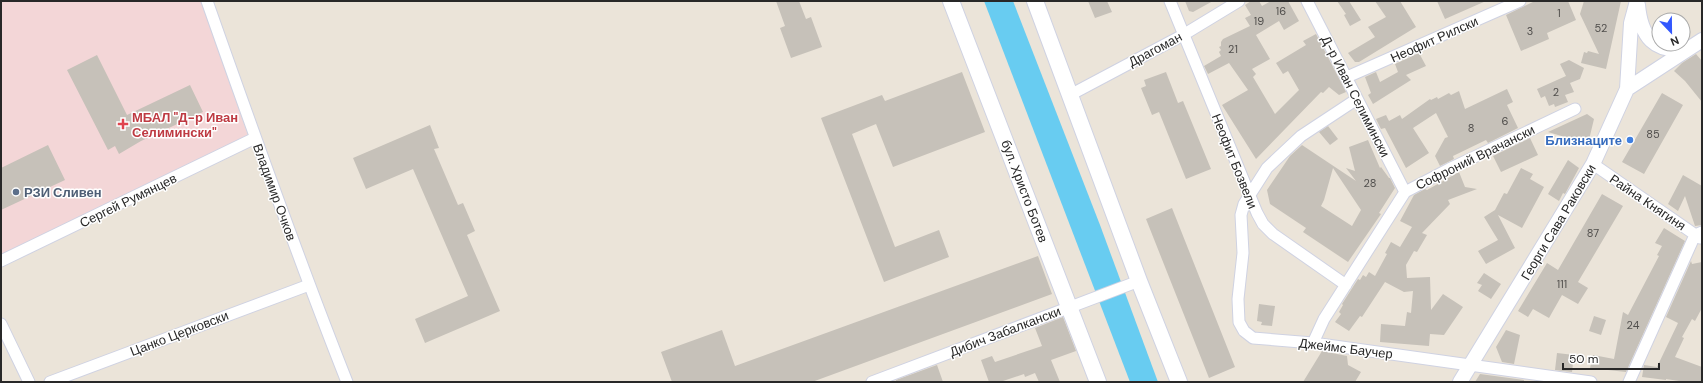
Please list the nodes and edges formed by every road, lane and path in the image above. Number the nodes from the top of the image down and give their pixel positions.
1 (207, 1) edge
2 (951, 1) edge
3 (1035, 1) edge
4 (1170, 1) edge
5 (1238, 1) edge
6 (1307, 1) edge
7 (1520, 1) edge
8 (1637, 1) edge
9 (1183, 34) junction
10 (1702, 40) edge
11 (1651, 42) edge
12 (1691, 47) edge
13 (1682, 52) edge
14 (1347, 77) junction
15 (1627, 89) junction
16 (1070, 95) junction
17 (1357, 99) junction
18 (1575, 109) dead end
19 (255, 138) junction
20 (1592, 164) junction
21 (1405, 192) junction
22 (1250, 194) junction
23 (1700, 236) edge
24 (1, 261) edge
25 (1139, 281) junction
26 (309, 284) junction
27 (1346, 284) junction
28 (1070, 307) junction
29 (1, 324) edge
30 (1313, 343) junction
31 (1471, 365) junction
32 (29, 382) edge
33 (50, 382) edge
34 (347, 382) edge
35 (872, 382) edge
36 (1098, 382) edge
37 (1179, 382) edge
38 (1460, 382) edge
39 (1590, 382) edge
40 (1629, 382) edge

1 - 19 street, Владимир Очков
2 - 28 main road, бул. Христо Ботев
3 - 16 main road
4 - 9 street, Неофит Бозвели
5 - 9 street, Драгоман
6 - 14 street, Д-р Иван Селимински
7 - 14 street, Неофит Рилски
8 - 11 street
8 - 15 street, Георги Сава Раковски
9 - 16 street, Драгоман
9 - 22 street, Неофит Бозвели
10 - 12 street
13 - 15 street
14 - 17 street, Д-р Иван Селимински
15 - 20 street, Георги Сава Раковски
16 - 25 main road
17 - 21 street, Д-р Иван Селимински
17 - 22 street
18 - 21 street, Софроний Врачански
19 - 24 street, Сергей Румянцев
19 - 26 street, Владимир Очков
20 - 23 street, Райна Княгиня
20 - 31 street, Георги Сава Раковски
21 - 27 street, Софроний Врачански
22 - 27 street, Неофит Бозвели
22 - 30 street, Джеймс Баучер
23 - 40 street
25 - 28 street, Дибич Забалкански
25 - 37 main road
26 - 33 street, Цанко Церковски
26 - 34 street, Владимир Очков
27 - 30 street, Софроний Врачански
28 - 35 street, Дибич Забалкански
28 - 36 main road, бул. Христо Ботев
29 - 32 street
30 - 31 street, Джеймс Баучер
31 - 38 street, Георги Сава Раковски
31 - 39 street, Джеймс Баучер

